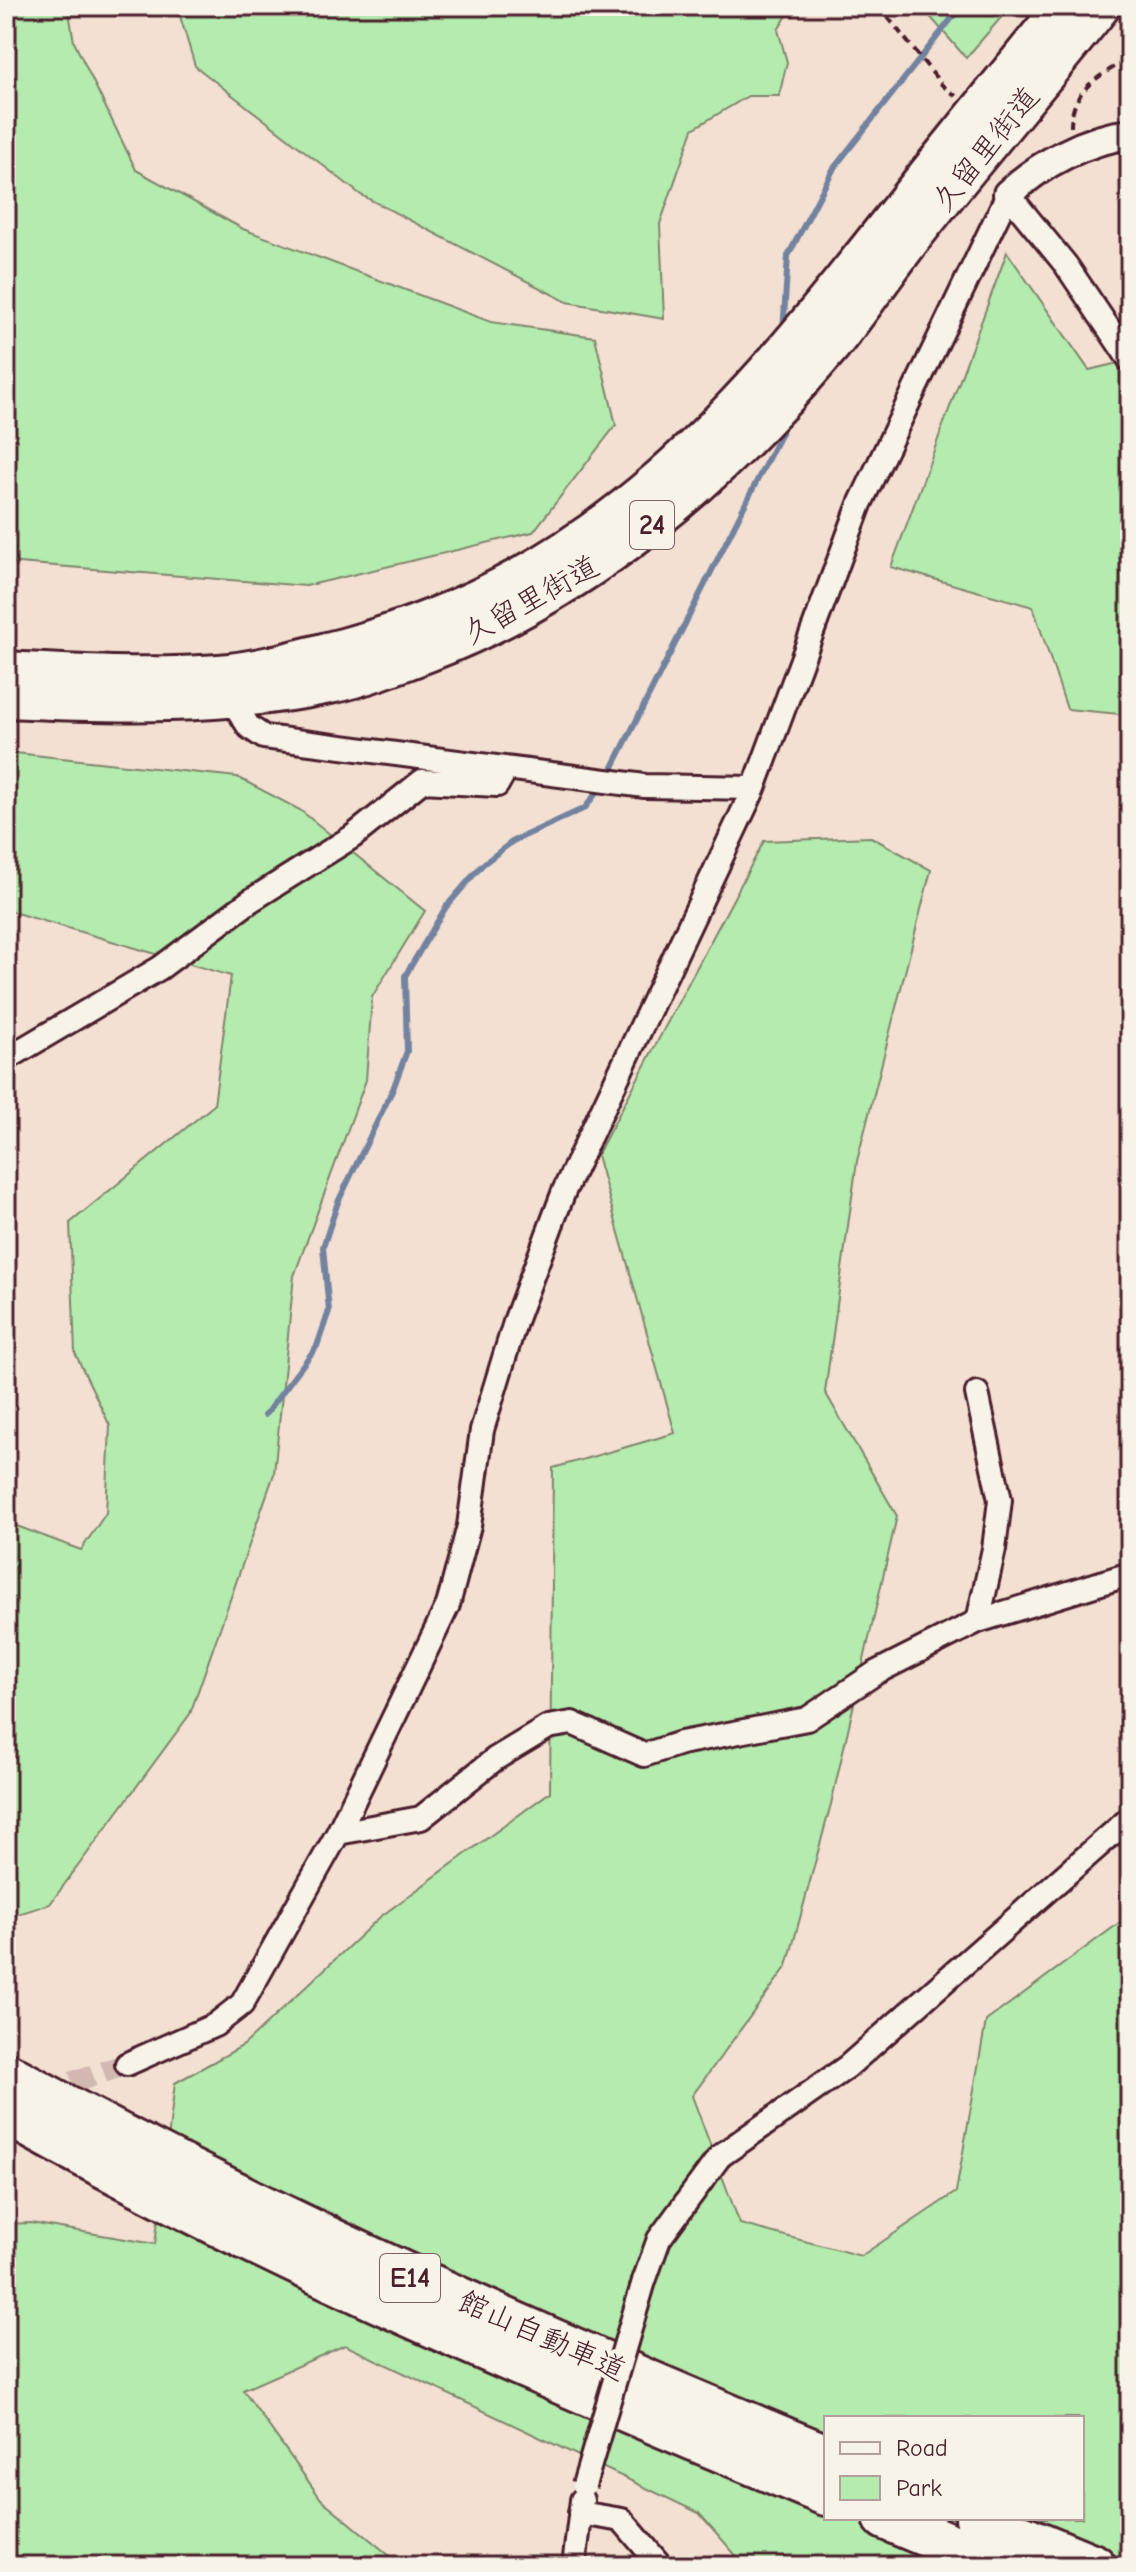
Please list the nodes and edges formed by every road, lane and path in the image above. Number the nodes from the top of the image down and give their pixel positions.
1 (879, 6) edge
2 (1063, 6) edge
3 (1102, 6) edge
4 (1130, 58) edge
5 (976, 113) junction
6 (1130, 134) edge
7 (1071, 152) junction
8 (1008, 194) junction
9 (1130, 360) edge
10 (6, 670) edge
11 (6, 699) edge
12 (231, 699) junction
13 (506, 769) junction
14 (754, 788) junction
15 (6, 1059) edge
16 (977, 1393) dead end
17 (1130, 1574) edge
18 (978, 1621) junction
19 (1130, 1818) edge
20 (338, 1833) junction
21 (127, 2064) tunnel mouth
22 (6, 2074) edge
23 (6, 2113) edge
24 (824, 2455) edge
25 (824, 2493) edge
26 (580, 2513) junction
27 (890, 2520) edge
28 (982, 2520) edge
29 (574, 2566) edge
30 (661, 2566) edge
31 (1001, 2566) edge
32 (1094, 2566) edge

1 - 5 path
2 - 5 main road, 久留里街道 / 24
3 - 12 main road, 久留里街道 / 24
4 - 7 path
5 - 10 main road, 久留里街道 / 24
6 - 7 street
7 - 8 street
8 - 9 street
8 - 14 street
11 - 12 main road, 久留里街道 / 24
12 - 13 street
13 - 14 street
13 - 15 street
14 - 20 street
16 - 18 street
17 - 18 street
18 - 20 street
19 - 26 street, bridge
20 - 21 street
22 - 24 highway, 館山自動車道 / E14
23 - 25 highway, 館山自動車道 / E14
26 - 29 street
26 - 30 street
27 - 31 highway
28 - 32 highway

